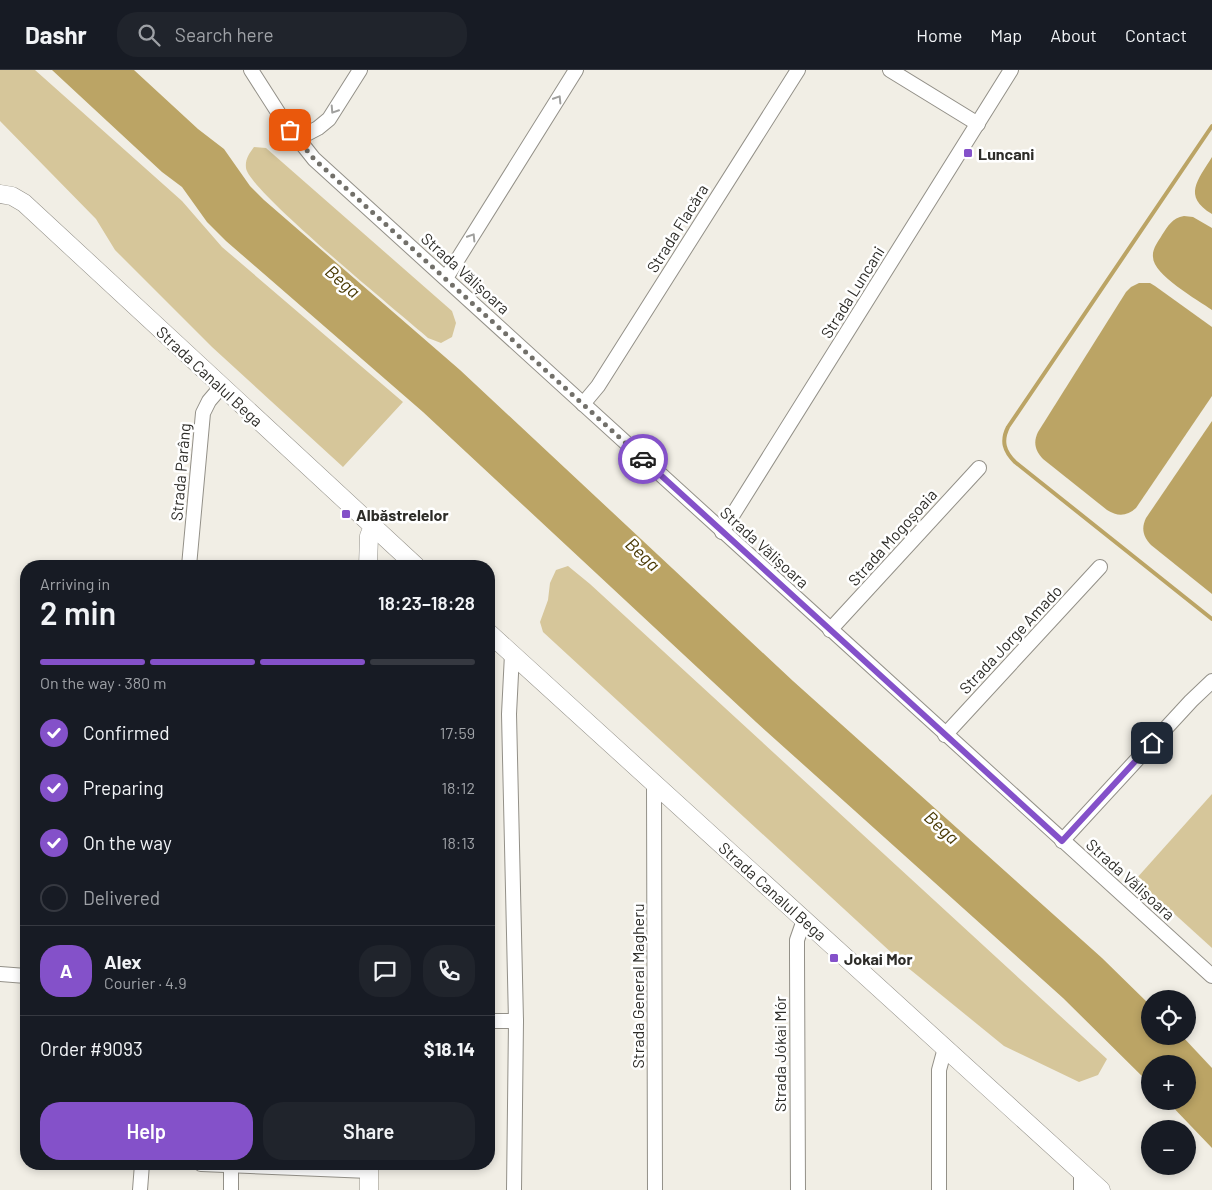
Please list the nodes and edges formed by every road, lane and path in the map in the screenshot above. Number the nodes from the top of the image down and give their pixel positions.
1 (251, 70) edge
2 (360, 70) edge
3 (576, 70) edge
4 (798, 70) edge
5 (890, 70) edge
6 (1011, 70) edge
7 (978, 124) junction
8 (297, 139) junction
9 (0, 194) edge
10 (446, 278) junction
11 (221, 387) junction
12 (582, 404) junction
13 (979, 468) dead end
14 (373, 527) junction
15 (722, 532) junction
16 (190, 560) edge
17 (368, 560) edge
18 (409, 560) edge
19 (1100, 567) dead end
20 (830, 630) junction
21 (495, 638) edge
22 (512, 654) junction
23 (1212, 681) edge
24 (945, 735) junction
25 (654, 783) junction
26 (1062, 841) junction
27 (804, 920) junction
28 (0, 974) edge
29 (20, 976) edge
30 (1212, 976) edge
31 (495, 1021) edge
32 (516, 1021) junction
33 (945, 1048) junction
34 (142, 1170) edge
35 (231, 1170) edge
36 (369, 1170) edge
37 (1081, 1171) junction
38 (140, 1190) edge
39 (231, 1190) edge
40 (369, 1190) edge
41 (514, 1190) edge
42 (655, 1190) edge
43 (798, 1190) edge
44 (939, 1190) edge
45 (1081, 1190) edge
46 (1101, 1190) edge

1 - 8 street, Strada Vălișoara
2 -> 8 street
10 -> 3 street
4 - 12 street, Strada Flacăra
5 - 7 street
6 - 7 street, Strada Luncani
7 - 15 street, Strada Luncani
8 - 10 street, Strada Vălișoara
9 - 11 street, Strada Canalul Bega
10 - 12 street, Strada Vălișoara
11 - 14 street, Strada Canalul Bega
11 - 16 street, Strada Parâng
12 - 15 street, Strada Vălișoara
13 - 20 street, Strada Mogoșoaia
14 - 17 street
14 - 18 street, Strada Canalul Bega
15 - 20 street, Strada Vălișoara
19 - 24 street, Strada Jorge Amado
20 - 24 street, Strada Vălișoara
21 - 22 street, Strada Canalul Bega
22 - 25 street, Strada Canalul Bega
22 - 32 street
23 - 26 street
24 - 26 street, Strada Vălișoara
25 - 27 street, Strada Canalul Bega
25 - 42 street, Strada General Magheru
26 - 30 street, Strada Vălișoara
27 - 33 street, Strada Canalul Bega
27 - 43 street, Strada Jókai Mór
28 - 29 street
31 - 32 street
32 - 41 street
33 - 37 street, Strada Canalul Bega
33 - 44 street
34 - 38 street
35 - 39 street
36 - 40 street
37 - 45 street
37 - 46 street, Strada Canalul Bega

